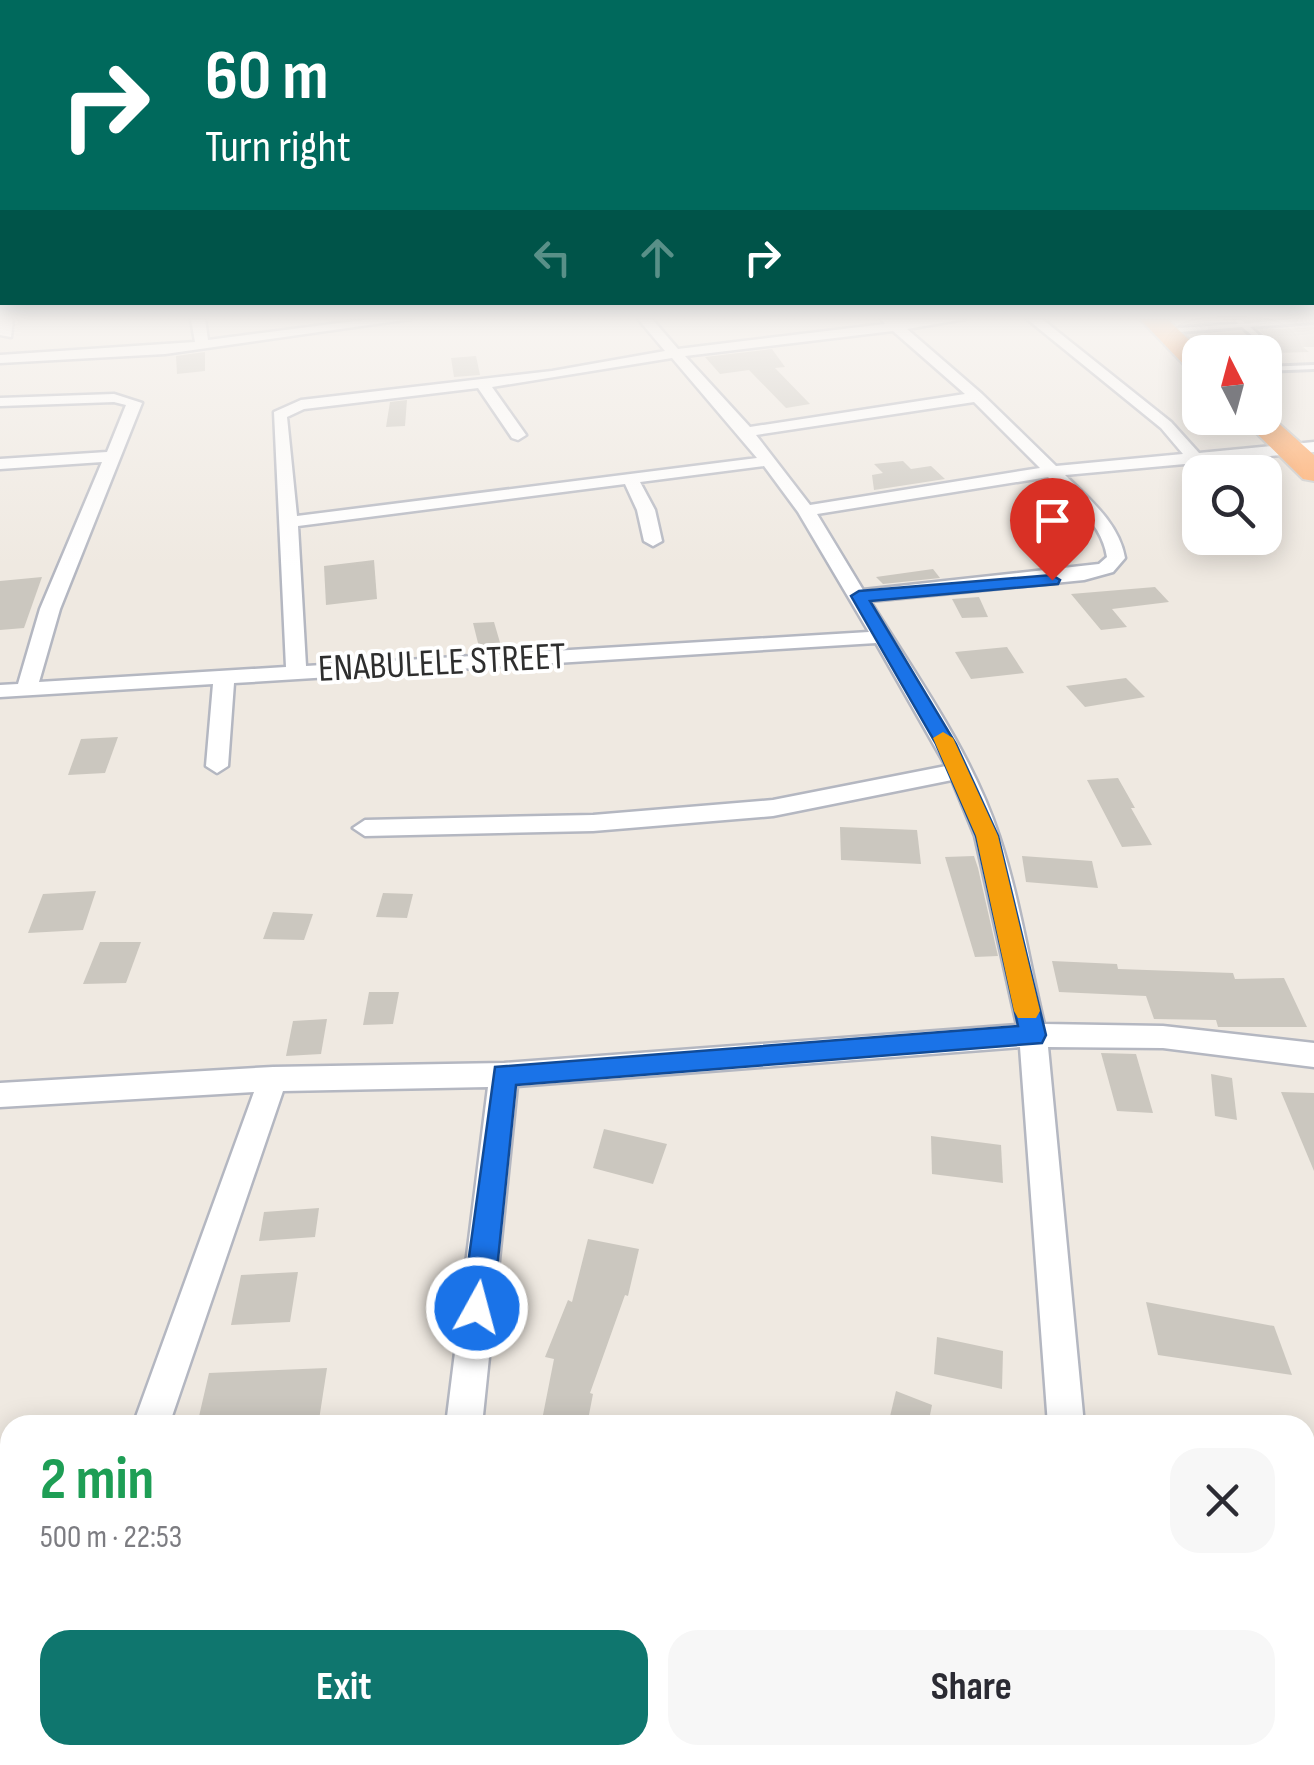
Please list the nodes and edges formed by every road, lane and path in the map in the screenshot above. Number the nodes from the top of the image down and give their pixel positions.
1 (27, 401) edge
2 (133, 401) edge
3 (325, 401) edge
4 (495, 401) edge
5 (720, 401) edge
6 (955, 401) edge
7 (981, 401) edge
8 (1135, 401) edge
9 (0, 402) edge
10 (1282, 426) edge
11 (746, 432) junction
12 (518, 435) dead end
13 (1281, 435) edge
14 (1308, 453) edge
15 (1192, 455) edge
16 (1231, 455) edge
17 (1182, 457) edge
18 (111, 458) junction
19 (768, 461) junction
20 (0, 464) edge
21 (1052, 471) junction
22 (631, 480) junction
23 (806, 511) junction
24 (289, 522) junction
25 (653, 542) dead end
26 (859, 596) junction
27 (884, 637) junction
28 (296, 671) junction
29 (224, 676) junction
30 (26, 689) junction
31 (0, 691) edge
32 (218, 766) dead end
33 (960, 771) junction
34 (365, 828) dead end
35 (1033, 1035) junction
36 (1314, 1055) edge
37 (504, 1075) junction
38 (273, 1080) junction
39 (0, 1095) edge
40 (155, 1415) edge
41 (465, 1415) edge
42 (1065, 1415) edge

1 - 9 street
2 - 18 street
3 - 24 street
4 - 12 street
5 - 11 street
6 - 11 street
7 - 21 street
8 - 15 street
10 - 14 highway
11 - 19 street
13 - 14 highway
14 - 16 street
17 - 21 street
18 - 20 street
18 - 30 street
19 - 22 street
19 - 23 street
21 - 23 street
21 - 26 street
22 - 24 street
22 - 25 street
23 - 26 street
24 - 28 street
26 - 27 street
27 - 28 street, ENABULELE STREET
27 - 33 street
28 - 29 street, ENABULELE STREET
29 - 30 street, ENABULELE STREET
29 - 32 street
30 - 31 street, ENABULELE STREET
33 - 34 street
33 - 35 street
35 - 36 street
35 - 37 street
35 - 42 street
37 - 38 street
37 - 41 street
38 - 39 street
38 - 40 street

